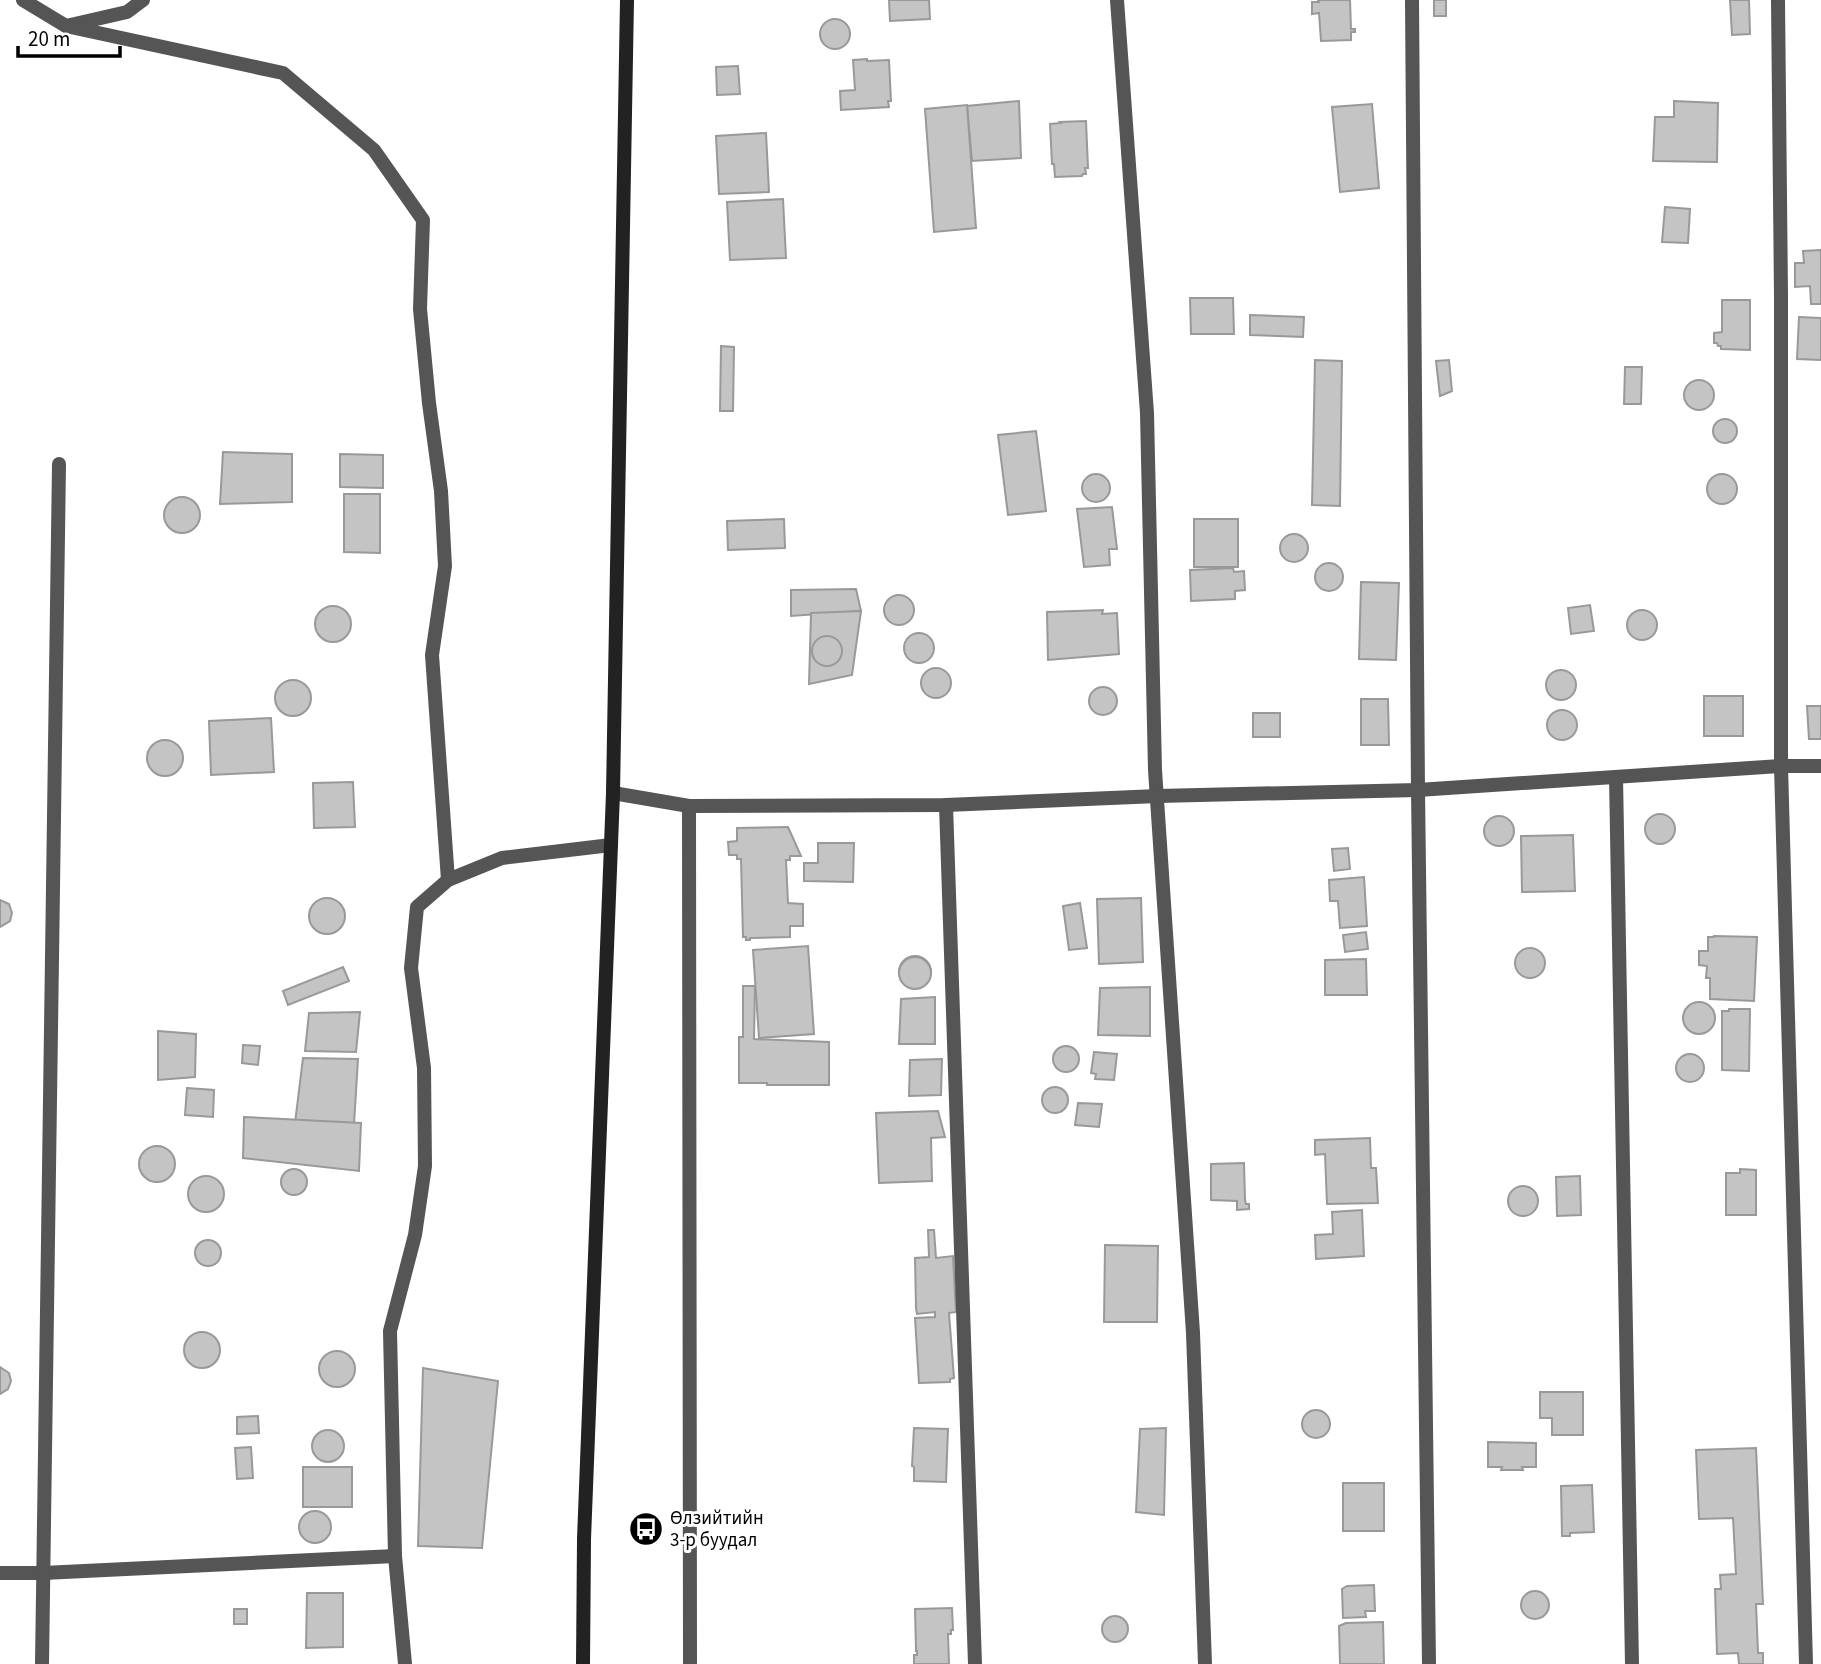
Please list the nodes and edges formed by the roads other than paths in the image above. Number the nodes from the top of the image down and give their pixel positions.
1 (23, 0) edge
2 (143, 0) edge
3 (627, 0) edge
4 (1117, 0) edge
5 (1412, 0) edge
6 (1778, 0) edge
7 (66, 26) junction
8 (59, 464) dead end
9 (1821, 765) edge
10 (1781, 766) junction
11 (1616, 777) junction
12 (1418, 790) junction
13 (613, 793) junction
14 (1158, 796) junction
15 (946, 805) junction
16 (689, 806) junction
17 (611, 845) junction
18 (448, 880) junction
19 (395, 1556) junction
20 (0, 1573) edge
21 (43, 1573) junction
22 (41, 1664) edge
23 (405, 1664) edge
24 (583, 1664) edge
25 (690, 1664) edge
26 (975, 1664) edge
27 (1205, 1664) edge
28 (1429, 1664) edge
29 (1632, 1664) edge
30 (1806, 1664) edge

1 - 7 street
2 - 7 street
3 - 13 main road
4 - 14 street
5 - 12 street
6 - 10 street
7 - 18 street
8 - 21 street
9 - 10 street
10 - 11 street
10 - 30 street
11 - 12 street
11 - 29 street
12 - 14 street
12 - 28 street
13 - 16 street
13 - 17 main road
14 - 15 street
14 - 27 street
15 - 16 street
15 - 26 street
16 - 25 street
17 - 18 street
17 - 24 main road
18 - 19 street
19 - 21 street
19 - 23 street
20 - 21 street
21 - 22 street

